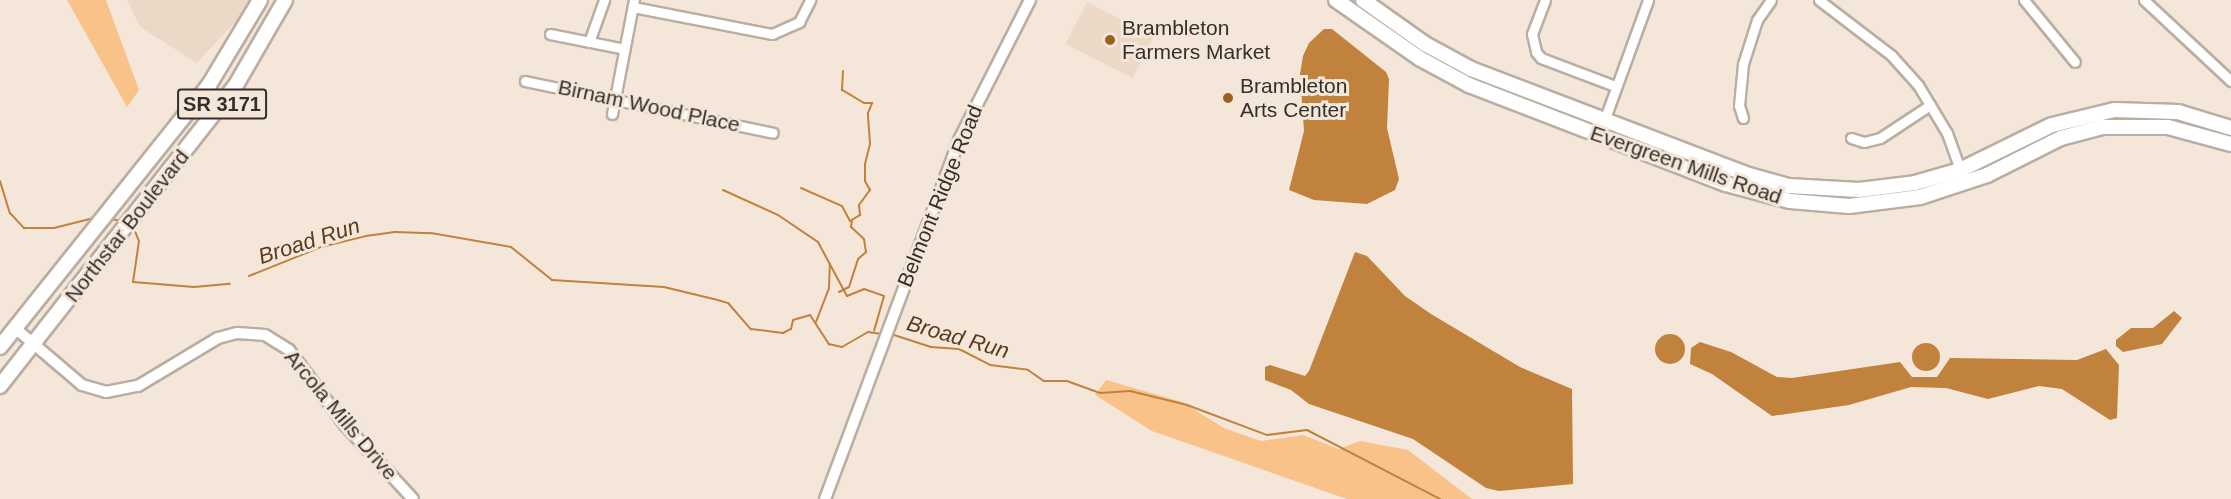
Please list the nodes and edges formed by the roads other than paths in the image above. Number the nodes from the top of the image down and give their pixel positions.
1 (260, 0) edge
2 (285, 0) edge
3 (604, 0) edge
4 (810, 0) edge
5 (1030, 0) edge
6 (1336, 0) edge
7 (1363, 0) edge
8 (1545, 0) edge
9 (1648, 0) edge
10 (1771, 0) edge
11 (1819, 0) edge
12 (2024, 0) edge
13 (2144, 0) edge
14 (634, 4) edge
15 (550, 34) dead end
16 (589, 42) junction
17 (625, 49) junction
18 (2075, 62) dead end
19 (525, 81) dead end
20 (2231, 81) edge
21 (1615, 86) junction
22 (615, 98) junction
23 (1930, 105) junction
24 (612, 114) dead end
25 (1743, 118) dead end
26 (1604, 121) junction
27 (2231, 128) edge
28 (773, 133) dead end
29 (1851, 138) dead end
30 (2231, 144) edge
31 (1960, 170) junction
32 (1965, 183) junction
33 (15, 328) junction
34 (34, 344) junction
35 (0, 347) edge
36 (0, 386) edge
37 (412, 499) edge
38 (825, 499) edge

1 - 33 main road, Northstar Boulevard / SR 3171
2 - 34 main road, Northstar Boulevard / SR 3171
3 - 16 street
4 - 14 street
5 - 38 street, Belmont Ridge Road
6 - 32 main road, Evergreen Mills Road
7 - 26 main road, Evergreen Mills Road
8 - 21 street
9 - 21 street
10 - 25 street
11 - 23 street
12 - 18 street
13 - 20 street
14 - 17 street
15 - 16 street
16 - 17 street
17 - 22 street
19 - 22 street, Birnam Wood Place
21 - 26 street
22 - 24 street
22 - 28 street, Birnam Wood Place
23 - 29 street
23 - 31 street
26 - 31 main road, Evergreen Mills Road
27 - 31 main road, Evergreen Mills Road
30 - 32 main road, Evergreen Mills Road
31 - 32 street
33 - 34 street, Arcola Mills Drive
33 - 35 main road, Northstar Boulevard / SR 3171
34 - 36 main road, Northstar Boulevard / SR 3171
34 - 37 street, Arcola Mills Drive

